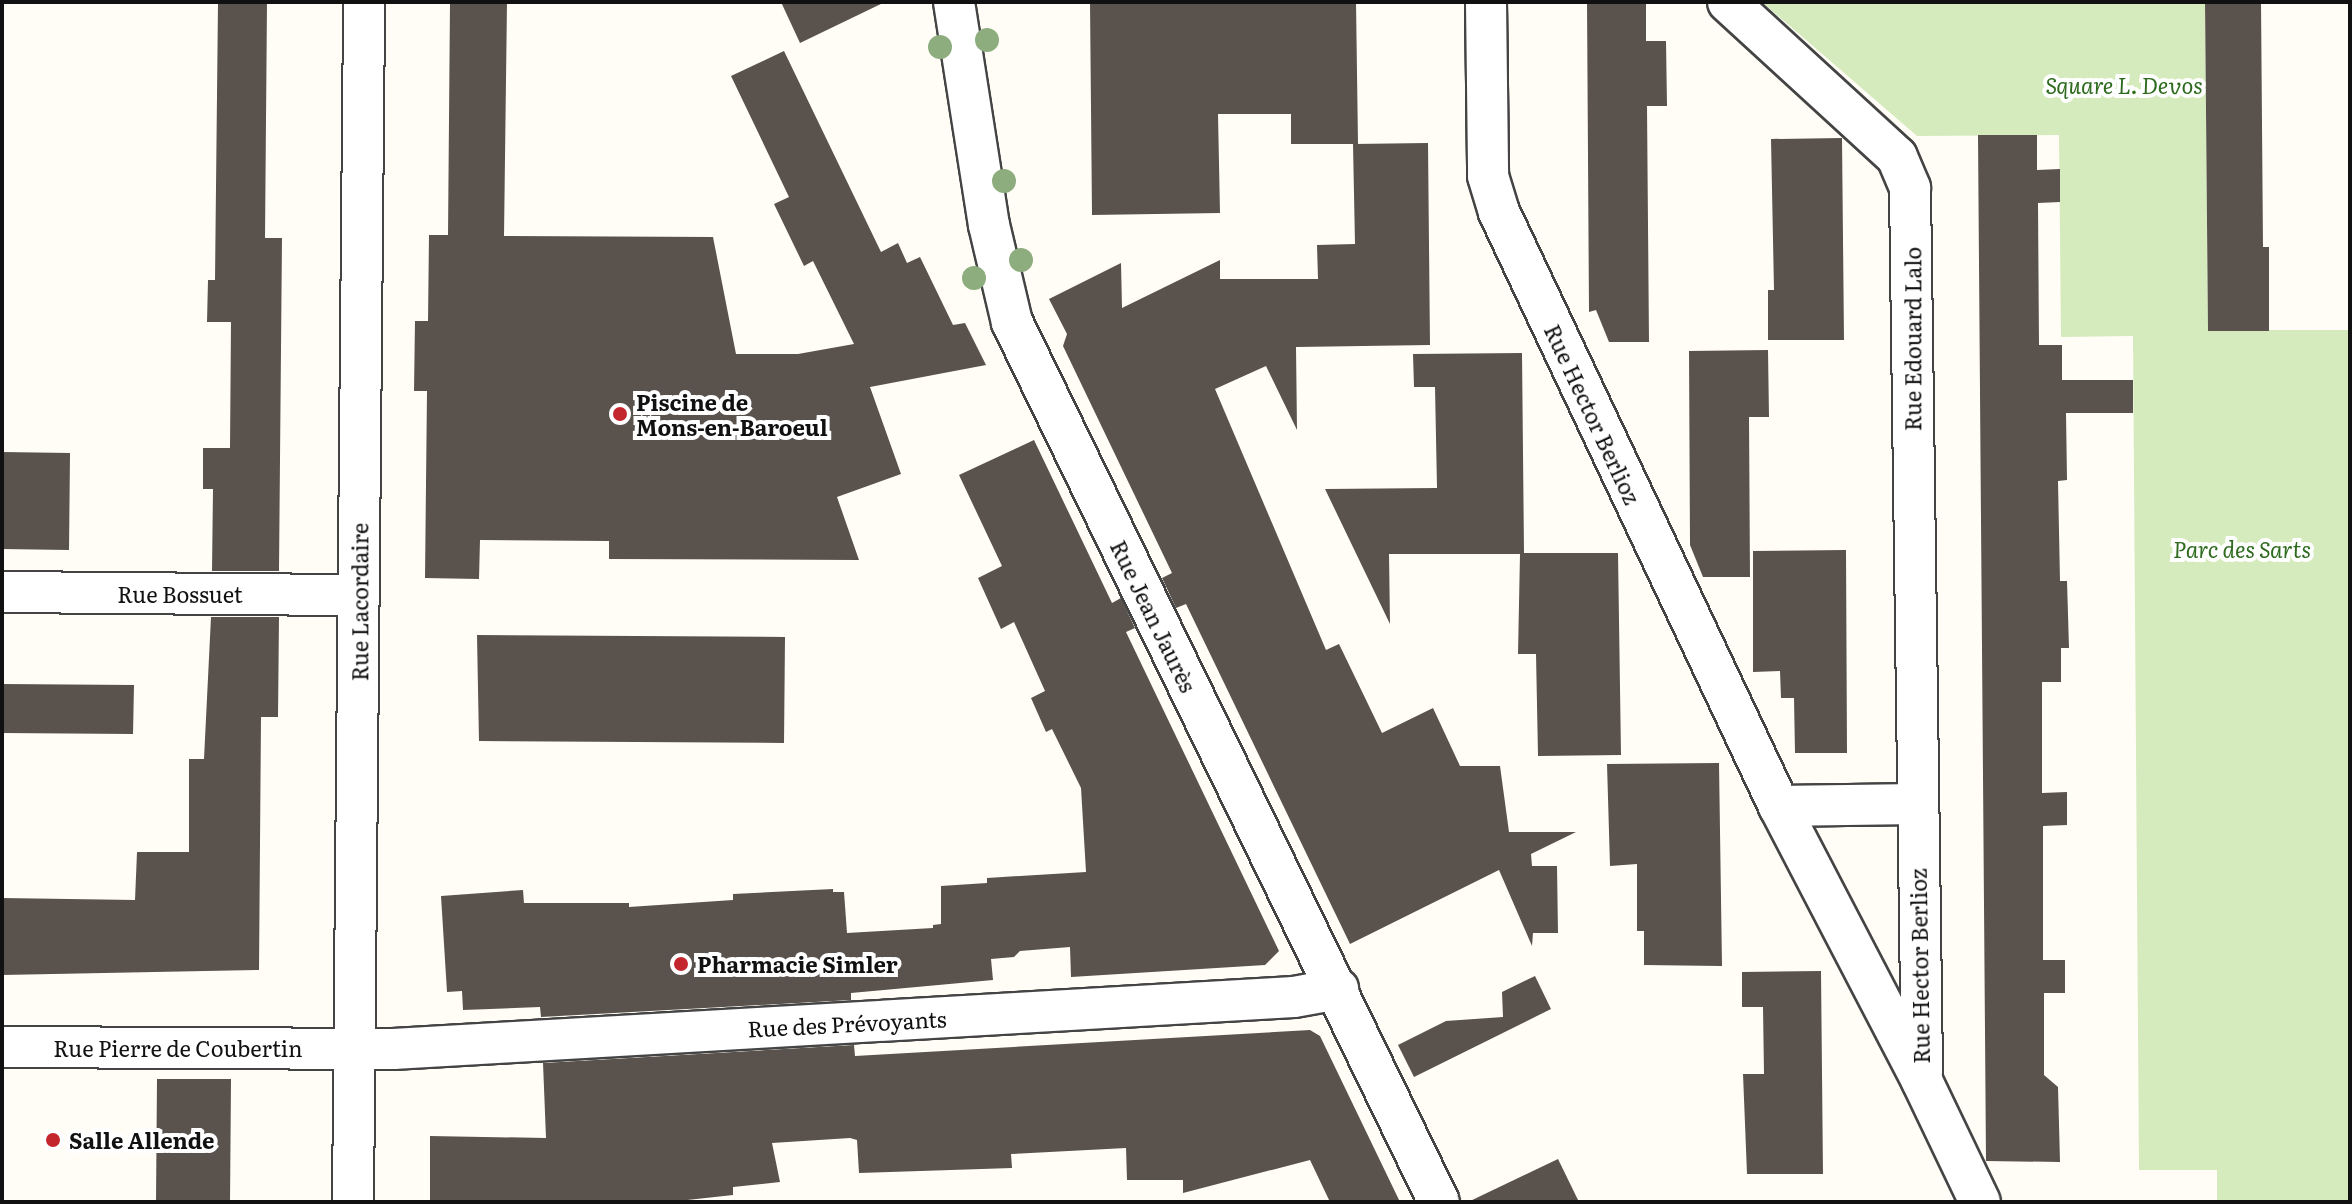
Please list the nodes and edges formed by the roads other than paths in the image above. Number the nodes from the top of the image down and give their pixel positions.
1 (364, 2) edge
2 (954, 2) edge
3 (1486, 2) edge
4 (1728, 2) edge
5 (2, 592) edge
6 (359, 595) junction
7 (1916, 754) joint
8 (1915, 804) junction
9 (1779, 806) junction
10 (1338, 989) junction
11 (2, 1047) edge
12 (355, 1050) junction
13 (1922, 1081) junction
14 (353, 1202) edge
15 (1439, 1202) edge
16 (1980, 1202) edge

1 - 6 street, Rue Lacordaire
2 - 10 street, Rue Jean Jaurès
3 - 9 street, Rue Hector Berlioz
4 - 7 street, Rue Edouard Lalo
5 - 6 street, Rue Bossuet
6 - 12 street, Rue Lacordaire
7 - 8 street, Rue Hector Berlioz
8 - 9 street
8 - 13 street, Rue Hector Berlioz
9 - 13 street, Rue Hector Berlioz
10 - 12 street, Rue des Prévoyants
10 - 15 street, Rue Jean Jaurès
11 - 12 street, Rue Pierre de Coubertin
12 - 14 street, Rue Lacordaire
13 - 16 street, Rue Hector Berlioz

